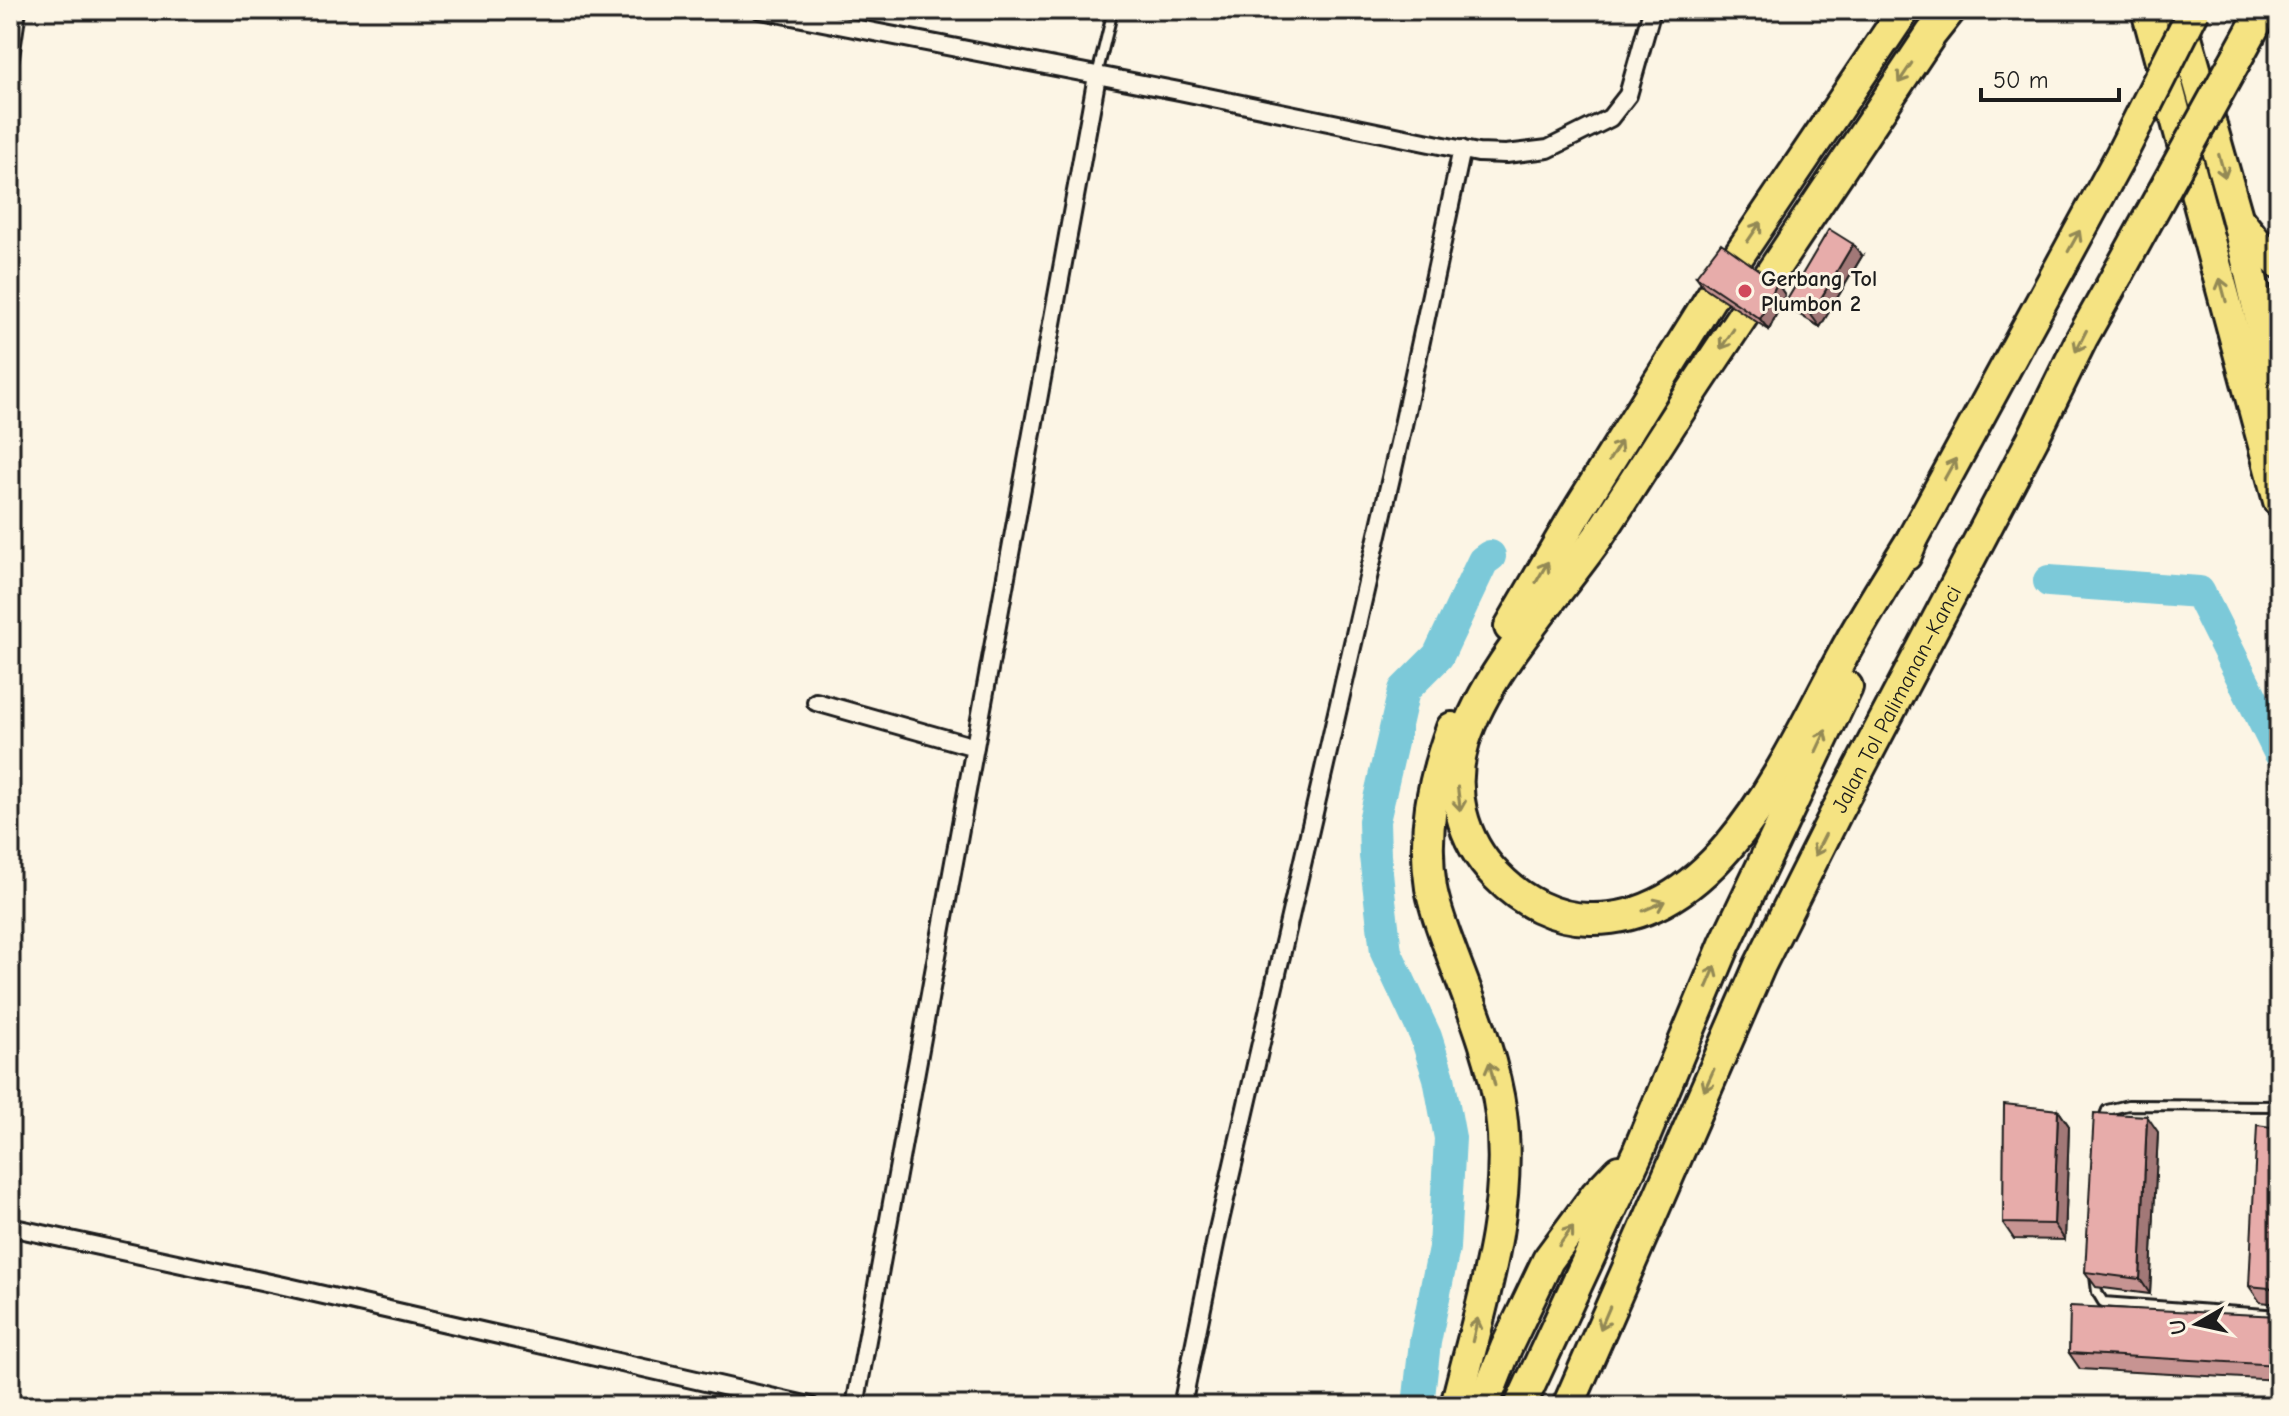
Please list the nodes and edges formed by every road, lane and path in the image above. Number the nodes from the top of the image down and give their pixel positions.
1 (17, 10) edge
2 (761, 10) edge
3 (1113, 10) edge
4 (1652, 10) edge
5 (1904, 10) edge
6 (1950, 10) edge
7 (2137, 10) edge
8 (2178, 10) edge
9 (2194, 10) edge
10 (2263, 10) edge
11 (2151, 24) edge
12 (10, 57) edge
13 (1097, 76) junction
14 (1462, 149) junction
15 (2237, 217) junction
16 (2279, 263) edge
17 (2260, 338) edge
18 (2279, 398) edge
19 (2279, 501) edge
20 (1913, 538) junction
21 (816, 702) dead end
22 (975, 747) junction
23 (2279, 1106) edge
24 (2101, 1135) edge
25 (1638, 1152) junction
26 (10, 1227) edge
27 (2096, 1267) edge
28 (2279, 1315) edge
29 (810, 1406) edge
30 (855, 1406) edge
31 (1182, 1406) edge
32 (1456, 1406) edge
33 (1483, 1406) edge
34 (1520, 1406) edge
35 (1568, 1406) edge

1 - 12 street
2 - 13 street
3 - 13 lane
4 - 14 street
32 -> 5 highway
6 -> 20 highway
7 - 11 highway
8 -> 15 highway
20 -> 9 highway, Jalan Tol Palimanan–Kanci, bridge
10 -> 35 highway, Jalan Tol Palimanan–Kanci, bridge
17 -> 11 highway
13 - 14 street
13 - 22 street
14 - 31 street
15 - 16 highway
15 - 17 highway
17 - 18 highway
17 - 19 highway
25 -> 20 highway, Jalan Tol Palimanan–Kanci
21 - 22 street
22 - 30 street
23 - 24 lane
33 -> 25 highway
25 - 34 highway, Jalan Tol Palimanan–Kanci
26 - 29 street
27 - 28 lane

